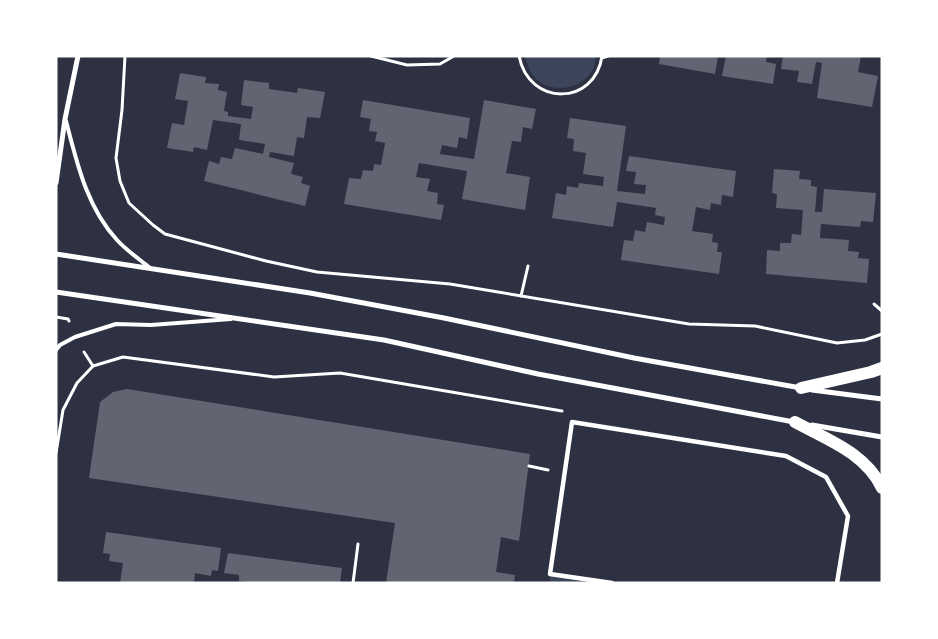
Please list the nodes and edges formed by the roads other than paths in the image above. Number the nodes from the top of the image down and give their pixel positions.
1 (78, 56) edge
2 (65, 119) junction
3 (56, 183) edge
4 (56, 254) edge
5 (150, 268) junction
6 (56, 292) edge
7 (236, 319) junction
8 (56, 350) edge
9 (882, 368) edge
10 (801, 388) junction
11 (882, 400) edge
12 (795, 422) junction
13 (882, 437) edge
14 (882, 488) edge
15 (612, 583) edge
16 (837, 583) edge

1 - 2 street
2 - 3 street
2 - 5 lane
4 - 5 street
5 - 10 street
6 - 7 street
7 - 8 lane
7 - 12 street
9 - 10 main road
10 - 11 street
12 - 13 street
12 - 14 main road
15 - 16 street

